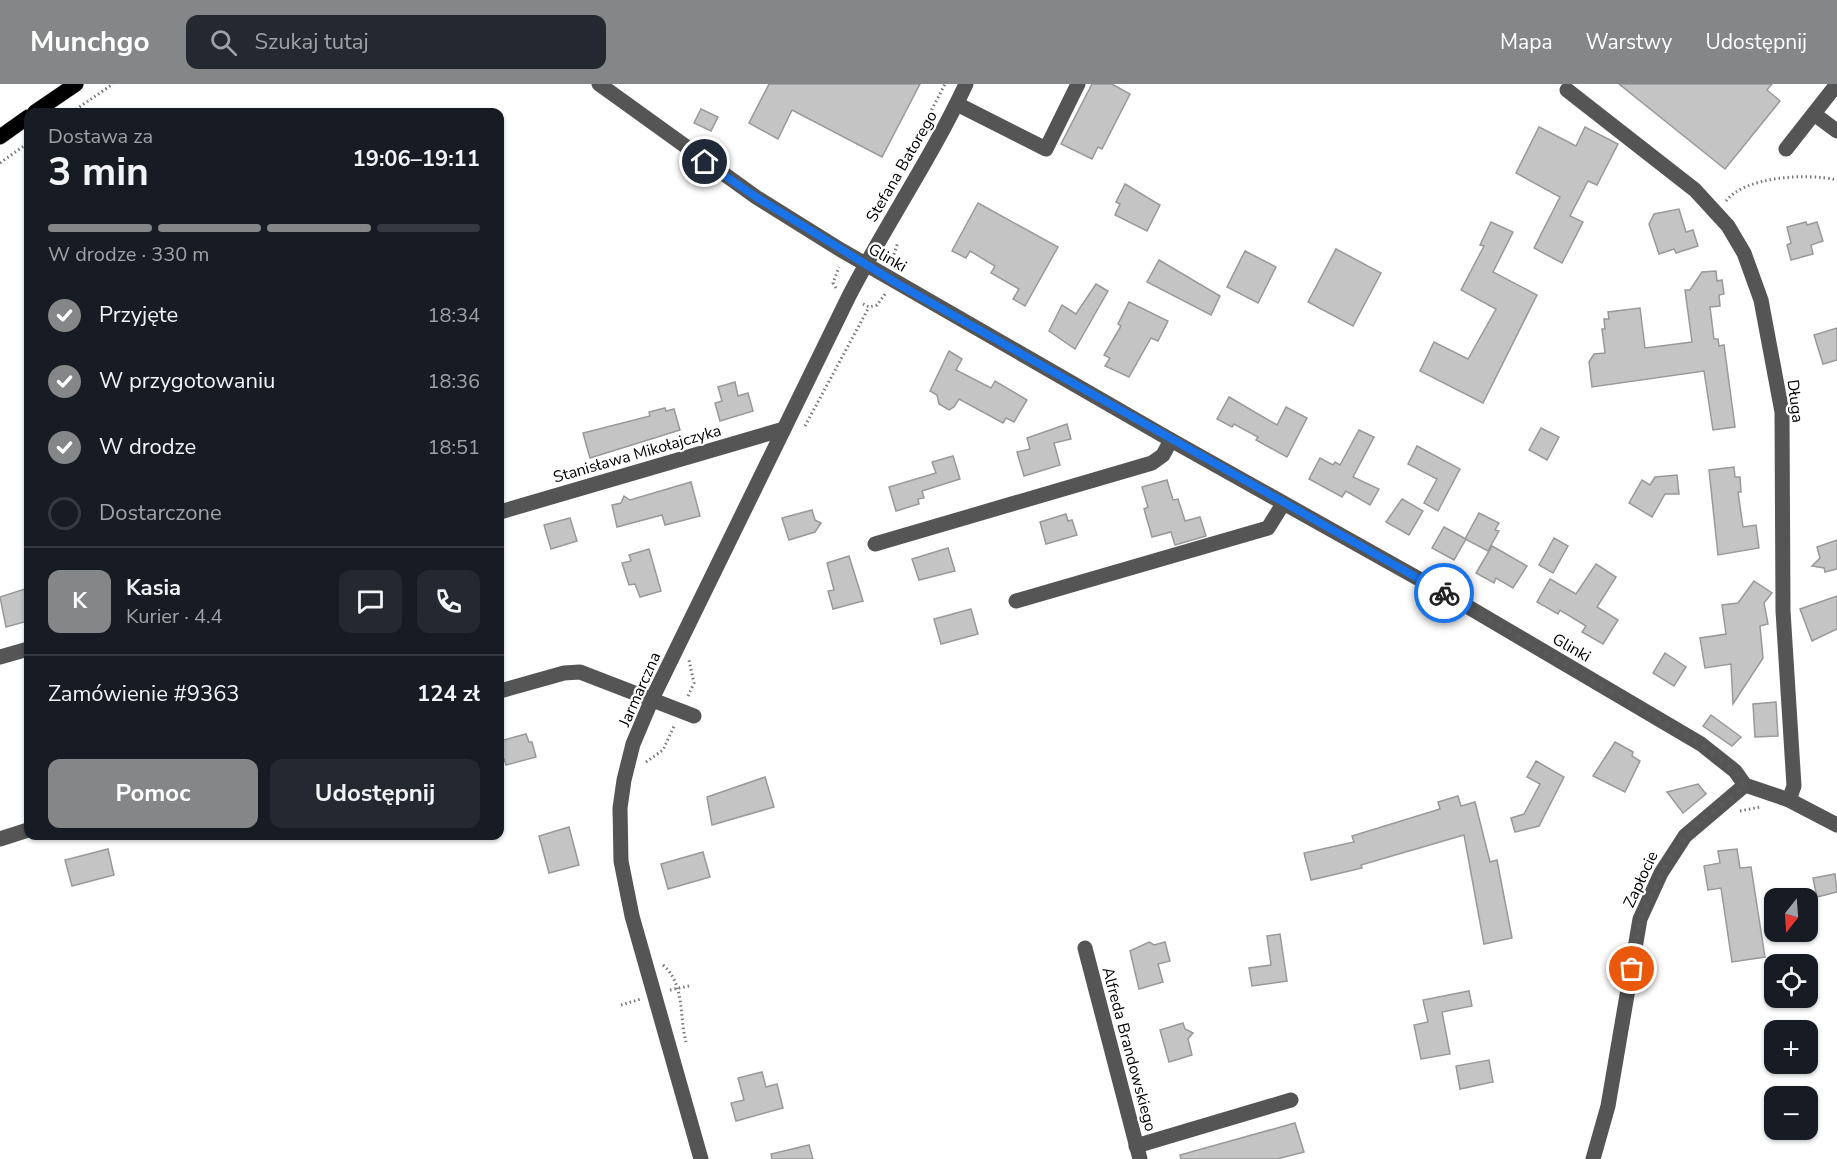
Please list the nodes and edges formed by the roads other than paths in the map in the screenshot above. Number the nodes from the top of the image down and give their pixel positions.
1 (76, 84) edge
2 (599, 84) edge
3 (966, 84) edge
4 (1078, 84) edge
5 (1837, 84) edge
6 (1567, 90) dead end
7 (957, 104) junction
8 (41, 108) edge
9 (1814, 114) junction
10 (24, 120) edge
11 (1837, 131) edge
12 (0, 137) edge
13 (1786, 149) dead end
14 (865, 264) junction
15 (784, 429) junction
16 (1171, 441) junction
17 (1283, 504) junction
18 (504, 511) edge
19 (875, 544) dead end
20 (1016, 601) dead end
21 (24, 650) edge
22 (0, 657) edge
23 (504, 690) edge
24 (652, 699) junction
25 (687, 713) road end
26 (1745, 786) junction
27 (1789, 800) junction
28 (1837, 825) edge
29 (24, 831) edge
30 (0, 838) edge
31 (1085, 948) dead end
32 (1292, 1100) dead end
33 (1138, 1153) edge
34 (701, 1159) edge
35 (1593, 1159) edge

1 - 8 main road
2 - 14 street, Glinki
3 - 7 street, Stefana Batorego
4 - 7 street
5 - 9 street
6 - 27 street, Długa
7 - 14 street, Stefana Batorego
9 - 11 street
9 - 13 street
10 - 12 main road
14 - 15 street, Jarmarczna
14 - 16 street, Glinki
15 - 18 street, Stanisława Mikołajczyka
15 - 24 street, Jarmarczna
16 - 17 street, Glinki
16 - 19 street
17 - 20 street
17 - 26 street, Glinki
21 - 22 street
23 - 24 street
24 - 25 street
24 - 34 street, Jarmarczna
26 - 27 street
26 - 35 street, Zapłocie
27 - 28 street
29 - 30 street
31 - 33 street, Alfreda Brandowskiego
32 - 33 street

